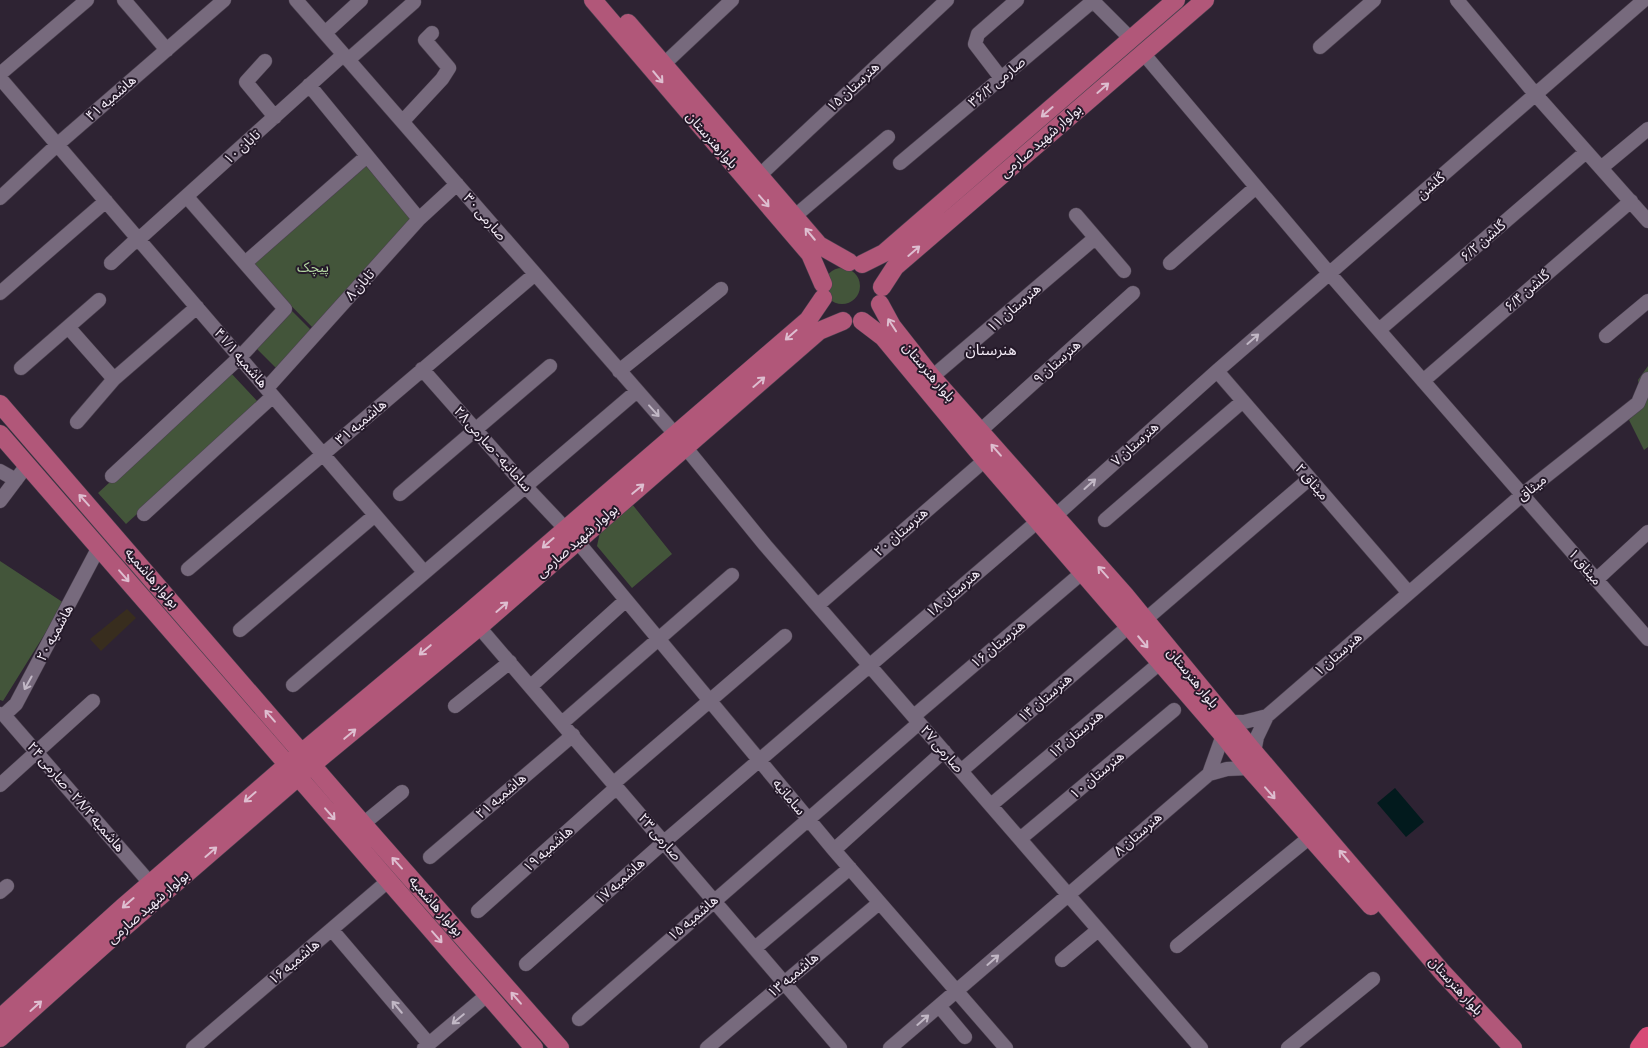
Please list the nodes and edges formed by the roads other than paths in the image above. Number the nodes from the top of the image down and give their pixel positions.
1 (87, 0) edge
2 (124, 0) edge
3 (224, 0) edge
4 (296, 0) edge
5 (361, 0) edge
6 (593, 0) edge
7 (608, 0) edge
8 (732, 0) edge
9 (948, 0) edge
10 (1017, 0) edge
11 (1092, 0) edge
12 (1176, 0) edge
13 (1205, 0) edge
14 (1374, 0) edge
15 (1457, 0) edge
16 (1644, 0) edge
17 (414, 2) dead end
18 (325, 33) junction
19 (432, 33) dead end
20 (1131, 39) junction
21 (1320, 48) dead end
22 (167, 50) junction
23 (1143, 54) junction
24 (346, 57) junction
25 (265, 61) dead end
26 (664, 64) junction
27 (0, 74) edge
28 (0, 78) edge
29 (1001, 78) junction
30 (310, 86) junction
31 (1536, 95) junction
32 (275, 117) junction
33 (402, 121) junction
34 (1648, 129) edge
35 (888, 137) dead end
36 (58, 144) junction
37 (1586, 152) junction
38 (368, 156) junction
39 (900, 164) dead end
40 (1601, 168) junction
41 (760, 175) junction
42 (456, 184) junction
43 (1256, 187) junction
44 (187, 197) junction
45 (0, 198) edge
46 (106, 201) junction
47 (1631, 201) junction
48 (1076, 215) dead end
49 (795, 216) junction
50 (419, 219) junction
51 (1648, 221) edge
52 (1095, 238) junction
53 (139, 239) junction
54 (110, 263) dead end
55 (245, 263) junction
56 (855, 263) junction
57 (1170, 263) dead end
58 (1124, 271) dead end
59 (1329, 273) junction
60 (534, 274) junction
61 (721, 288) dead end
62 (823, 291) junction
63 (0, 293) edge
64 (1133, 293) dead end
65 (881, 296) junction
66 (99, 300) dead end
67 (1648, 301) edge
68 (197, 307) junction
69 (862, 320) junction
70 (843, 321) junction
71 (68, 327) junction
72 (1379, 330) junction
73 (1606, 336) dead end
74 (240, 357) junction
75 (550, 366) dead end
76 (21, 368) dead end
77 (422, 369) junction
78 (619, 371) junction
79 (1216, 371) junction
80 (932, 378) junction
81 (114, 379) junction
82 (1648, 379) edge
83 (1423, 381) junction
84 (637, 391) junction
85 (270, 392) junction
86 (1242, 401) junction
87 (0, 404) edge
88 (76, 422) dead end
89 (475, 429) junction
90 (980, 431) junction
91 (0, 434) edge
92 (675, 434) junction
93 (686, 448) junction
94 (323, 454) junction
95 (985, 460) junction
96 (27, 465) junction
97 (0, 471) edge
98 (112, 476) dead end
99 (1310, 479) junction
100 (16, 480) junction
101 (525, 486) junction
102 (400, 494) dead end
103 (1522, 495) junction
104 (0, 501) edge
105 (144, 514) dead end
106 (375, 515) junction
107 (1046, 519) junction
108 (1105, 520) dead end
109 (104, 523) junction
110 (1648, 532) edge
111 (571, 534) junction
112 (94, 542) junction
113 (188, 569) dead end
114 (424, 572) junction
115 (1083, 572) junction
116 (732, 575) dead end
117 (1596, 580) junction
118 (1408, 592) junction
119 (1119, 600) junction
120 (626, 601) junction
121 (818, 605) junction
122 (1137, 623) junction
123 (478, 627) junction
124 (240, 630) dead end
125 (1646, 632) edge
126 (785, 636) dead end
127 (658, 639) junction
128 (510, 662) junction
129 (1161, 662) junction
130 (869, 665) junction
131 (293, 685) dead end
132 (531, 686) junction
133 (93, 701) dead end
134 (709, 701) junction
135 (455, 706) dead end
136 (1174, 710) dead end
137 (2, 714) edge
138 (1267, 716) junction
139 (916, 720) junction
140 (562, 723) junction
141 (1226, 728) junction
142 (573, 735) junction
143 (944, 752) junction
144 (37, 753) junction
145 (307, 759) junction
146 (759, 760) junction
147 (1251, 760) junction
148 (293, 771) junction
149 (961, 771) junction
150 (1209, 774) junction
151 (0, 785) edge
152 (615, 785) junction
153 (402, 792) dead end
154 (991, 805) junction
155 (1297, 813) junction
156 (808, 819) junction
157 (363, 824) junction
158 (1310, 837) junction
159 (1020, 839) junction
160 (664, 842) junction
161 (834, 850) junction
162 (430, 857) dead end
163 (850, 868) junction
164 (388, 881) junction
165 (150, 883) junction
166 (1068, 895) junction
167 (714, 900) junction
168 (879, 902) junction
169 (478, 911) dead end
170 (332, 930) junction
171 (1098, 930) junction
172 (101, 938) junction
173 (1178, 946) dead end
174 (755, 948) junction
175 (1062, 960) dead end
176 (526, 964) dead end
177 (1373, 979) dead end
178 (785, 983) junction
179 (956, 991) junction
180 (488, 995) junction
181 (940, 1006) junction
182 (0, 1018) edge
183 (579, 1019) dead end
184 (537, 1022) junction
185 (522, 1034) junction
186 (965, 1036) dead end
187 (1648, 1037) edge
188 (0, 1038) edge
189 (197, 1045) edge
190 (426, 1046) edge
191 (834, 1046) edge
192 (897, 1046) edge
193 (534, 1048) edge
194 (560, 1048) edge
195 (707, 1048) edge
196 (1006, 1048) edge
197 (1201, 1048) edge
198 (1288, 1048) edge
199 (1498, 1048) edge
200 (1513, 1048) edge
201 (1640, 1048) edge

1 - 27 street
2 - 22 street
3 - 22 street, هاشمیه ۴۱
4 - 18 street, صارمی ۳۰
5 - 18 street
6 -> 62 main road, بلوارهنرستان
7 - 26 main road, بلوارهنرستان
8 - 26 street
9 - 41 street, هنرستان ۱۵
10 - 29 street
11 - 20 street
11 - 29 street, صارمی ۳۶/۲
12 - 20 main road, بولوار شهید صارمی
13 - 23 main road, بولوار شهید صارمی
14 - 21 street
15 - 31 street
16 - 31 street, گلشن
17 - 24 street, تابان ۱۰
18 - 24 street, صارمی ۳۰
19 - 33 street
20 -> 56 main road, بولوار شهید صارمی
22 - 36 street, هاشمیه ۴۱
23 - 43 street, میثاق ۱
65 -> 23 main road, بولوار شهید صارمی
24 - 30 street, تابان ۱۰
24 - 33 street, صارمی ۳۰
25 - 32 street
26 - 41 main road, بلوارهنرستان
28 - 36 street, هاشمیه ۴۱/۱
29 - 39 street, صارمی ۳۶/۲
30 - 32 street, تابان ۱۰
30 - 38 street
31 - 37 street
31 - 59 street, گلشن
32 - 44 street, تابان ۱۰
33 - 42 street, صارمی ۳۰
34 - 40 street
35 - 49 street
36 - 45 street, هاشمیه ۴۱
36 - 46 street, هاشمیه ۴۱/۱
37 - 40 street
37 - 72 street, گلشن ۶/۲
38 - 50 street
38 - 55 street
40 - 47 street
41 - 49 main road, بلوارهنرستان
42 - 50 street, تابان ۸
42 - 60 street, صارمی ۳۰
43 - 57 street
43 - 59 street, میثاق ۱
44 - 53 street, تابان ۱۰
44 - 55 street
46 - 53 street, هاشمیه ۴۱/۱
46 - 63 street
47 - 51 street
47 - 83 street, گلشن ۶/۴
48 - 52 street
56 -> 49 main road, بلوارهنرستان
50 - 85 street, تابان ۸
52 - 58 street
52 - 80 street, هنرستان ۱۱
53 - 54 street, تابان ۱۰
53 - 68 street, هاشمیه ۴۱/۱
55 - 74 street
56 - 62 main road
56 - 65 main road
59 - 72 street, میثاق ۱
79 -> 59 street, گلشن
60 - 77 street, هاشمیه ۳۱
60 - 78 street, صارمی ۳۰
61 - 78 street
62 - 70 main road
62 -> 92 main road, بولوار شهید صارمی
64 - 90 street, هنرستان ۹
65 - 69 main road
80 -> 65 main road, بلوار هنرستان
66 - 71 street
67 - 73 street
68 - 74 street, هاشمیه ۴۱/۱
68 - 81 street
69 - 70 main road
69 - 95 main road, بلوار هنرستان
93 -> 70 main road, بولوار شهید صارمی
71 - 76 street
71 - 81 street
72 - 83 street, میثاق ۱
74 - 85 street, هاشمیه ۴۱/۱
74 - 98 street
75 - 89 street
77 - 89 street, سامانیه - صارمی ۲۸
77 - 94 street, هاشمیه ۳۱
78 - 84 street, صارمی ۳۰
79 - 86 street, میثاق ۲
107 -> 79 street, هنرستان ۷
80 - 90 main road, بلوار هنرستان
81 - 88 street
82 - 103 street, میثاق
83 - 103 street, میثاق ۱
84 -> 92 street, صارمی ۳۰
84 - 101 street
85 - 94 street, هاشمیه ۴۱/۱
85 - 105 street, تابان ۸
86 - 99 street, میثاق ۲
86 - 108 street
109 -> 87 main road, بولوار هاشمیه
89 - 101 street, سامانیه - صارمی ۲۸
89 - 102 street
107 -> 90 main road, بلوار هنرستان
91 - 96 main road, بولوار هاشمیه
92 - 111 main road, بولوار شهید صارمی
111 -> 93 main road, بولوار شهید صارمی
93 - 121 street, صارمی ۲۷
94 - 106 street, هاشمیه ۴۱/۱
94 - 113 street, هاشمیه ۳۱
95 - 107 main road, بلوار هنرستان
95 - 121 street, هنرستان ۲۰
96 - 100 street
96 - 112 main road, بولوار هاشمیه
97 - 100 street
99 - 118 street, میثاق ۲
99 - 122 street, هنرستان ۱۴
100 - 104 street
101 - 111 street, سامانیه - صارمی ۲۸
101 - 114 street
103 - 117 street, میثاق ۱
103 - 118 street, میثاق
106 - 114 street, هاشمیه ۴۱/۱
106 - 124 street
107 - 115 main road, بلوار هنرستان
119 -> 107 main road, بلوار هنرستان
107 - 130 street, هنرستان ۱۸
109 - 112 main road
145 -> 109 main road, بولوار هاشمیه
110 - 117 street
111 - 120 street, سامانیه
123 -> 111 main road, بولوار شهید صارمی
111 -> 145 main road, بولوار شهید صارمی
112 -> 137 street, هاشمیه ۲۰
112 -> 148 main road, بولوار هاشمیه
114 - 131 street
115 - 119 main road, بلوار هنرستان
115 - 139 street, هنرستان ۱۶
116 - 127 street
117 - 125 street, میثاق ۱
118 - 138 street, هنرستان ۱
119 - 122 main road, بلوار هنرستان
120 - 127 street, سامانیه
120 - 132 street
121 - 130 street, صارمی ۲۷
122 -> 129 main road, بلوار هنرستان
122 - 141 main road, بلوار هنرستان
122 - 149 street, هنرستان ۱۴
123 - 128 street, صارمی ۲۳
145 -> 123 main road, بولوار شهید صارمی
126 - 134 street, هاشمیه ۱۹
127 - 134 street, سامانیه
127 - 140 street
128 - 132 street, صارمی ۲۳
128 - 135 street
129 - 141 main road, بلوار هنرستان
129 - 154 street, هنرستان ۱۲
130 - 139 street, صارمی ۲۷
130 - 146 street, هنرستان ۱۸
132 - 140 street, صارمی ۲۳
133 - 144 street
134 - 146 street, سامانیه
134 - 152 street, هاشمیه ۱۹
136 - 159 street, هنرستان ۱۰
137 - 144 street, هاشمیه ۲۸/۴ - صارمی ۲۴
138 - 141 street, هنرستان ۱
138 - 147 street, هنرستان ۱
139 - 143 street, صارمی ۲۷
139 - 156 street, هنرستان ۱۶
140 - 142 street, صارمی ۲۳
141 - 147 main road, بلوار هنرستان
141 - 150 street, هنرستان ۸
142 - 152 street, صارمی ۲۳
142 - 162 street, هاشمیه ۲۱
143 - 149 street, صارمی ۲۷
143 - 161 street
144 - 151 street
144 - 165 street, هاشمیه ۲۸/۴ - صارمی ۲۴
145 - 148 main road
145 - 157 main road, بولوار هاشمیه
146 - 156 street, سامانیه
146 - 160 street, هاشمیه ۱۷
147 - 150 street, هنرستان ۸
147 - 155 main road, بلوار هنرستان
148 -> 164 main road, بولوار هاشمیه
148 -> 165 main road, بولوار شهید صارمی
172 -> 148 main road, بولوار شهید صارمی
149 - 154 street, صارمی ۲۷
150 - 166 street, هنرستان ۸
152 - 160 street, صارمی ۲۳
152 - 169 street, هاشمیه ۱۹
153 - 157 street
154 - 159 street, صارمی ۲۷
155 - 158 main road, بلوار هنرستان
200 -> 155 main road, بلوار هنرستان
156 - 161 street, سامانیه
156 - 167 street, هاشمیه ۱۵
184 -> 157 main road, بولوار هاشمیه
158 - 173 street
158 - 199 main road, بلوار هنرستان
159 - 166 street, صارمی ۲۷
160 - 167 street, صارمی ۲۳
160 - 176 street, هاشمیه ۱۷
161 - 163 street, سامانیه
163 - 168 street, سامانیه
163 - 174 street
164 - 170 street, هاشمیه ۱۶
164 -> 180 main road, بولوار هاشمیه
165 -> 172 main road, بولوار شهید صارمی
166 - 171 street, صارمی ۲۷
179 -> 166 street, هنرستان ۸
167 - 174 street, صارمی ۲۳
167 - 183 street, هاشمیه ۱۵
168 - 178 street, هاشمیه ۱۳
168 - 179 street, سامانیه
170 - 189 street, هاشمیه ۱۶
190 -> 170 street
171 - 175 street
171 - 197 street, صارمی ۲۷
172 - 182 main road, بولوار شهید صارمی
188 -> 172 main road, بولوار شهید صارمی
174 - 178 street, صارمی ۲۳
177 - 198 street
178 - 191 street, صارمی ۲۳
178 - 195 street, هاشمیه ۱۳
179 - 181 street, هنرستان ۸
179 - 196 street, سامانیه
180 - 185 main road, بولوار هاشمیه
180 -> 190 street
181 - 186 street
192 -> 181 street, هنرستان ۸
184 - 185 main road
184 - 194 main road, بولوار هاشمیه
185 - 193 main road, بولوار هاشمیه
187 - 201 highway

